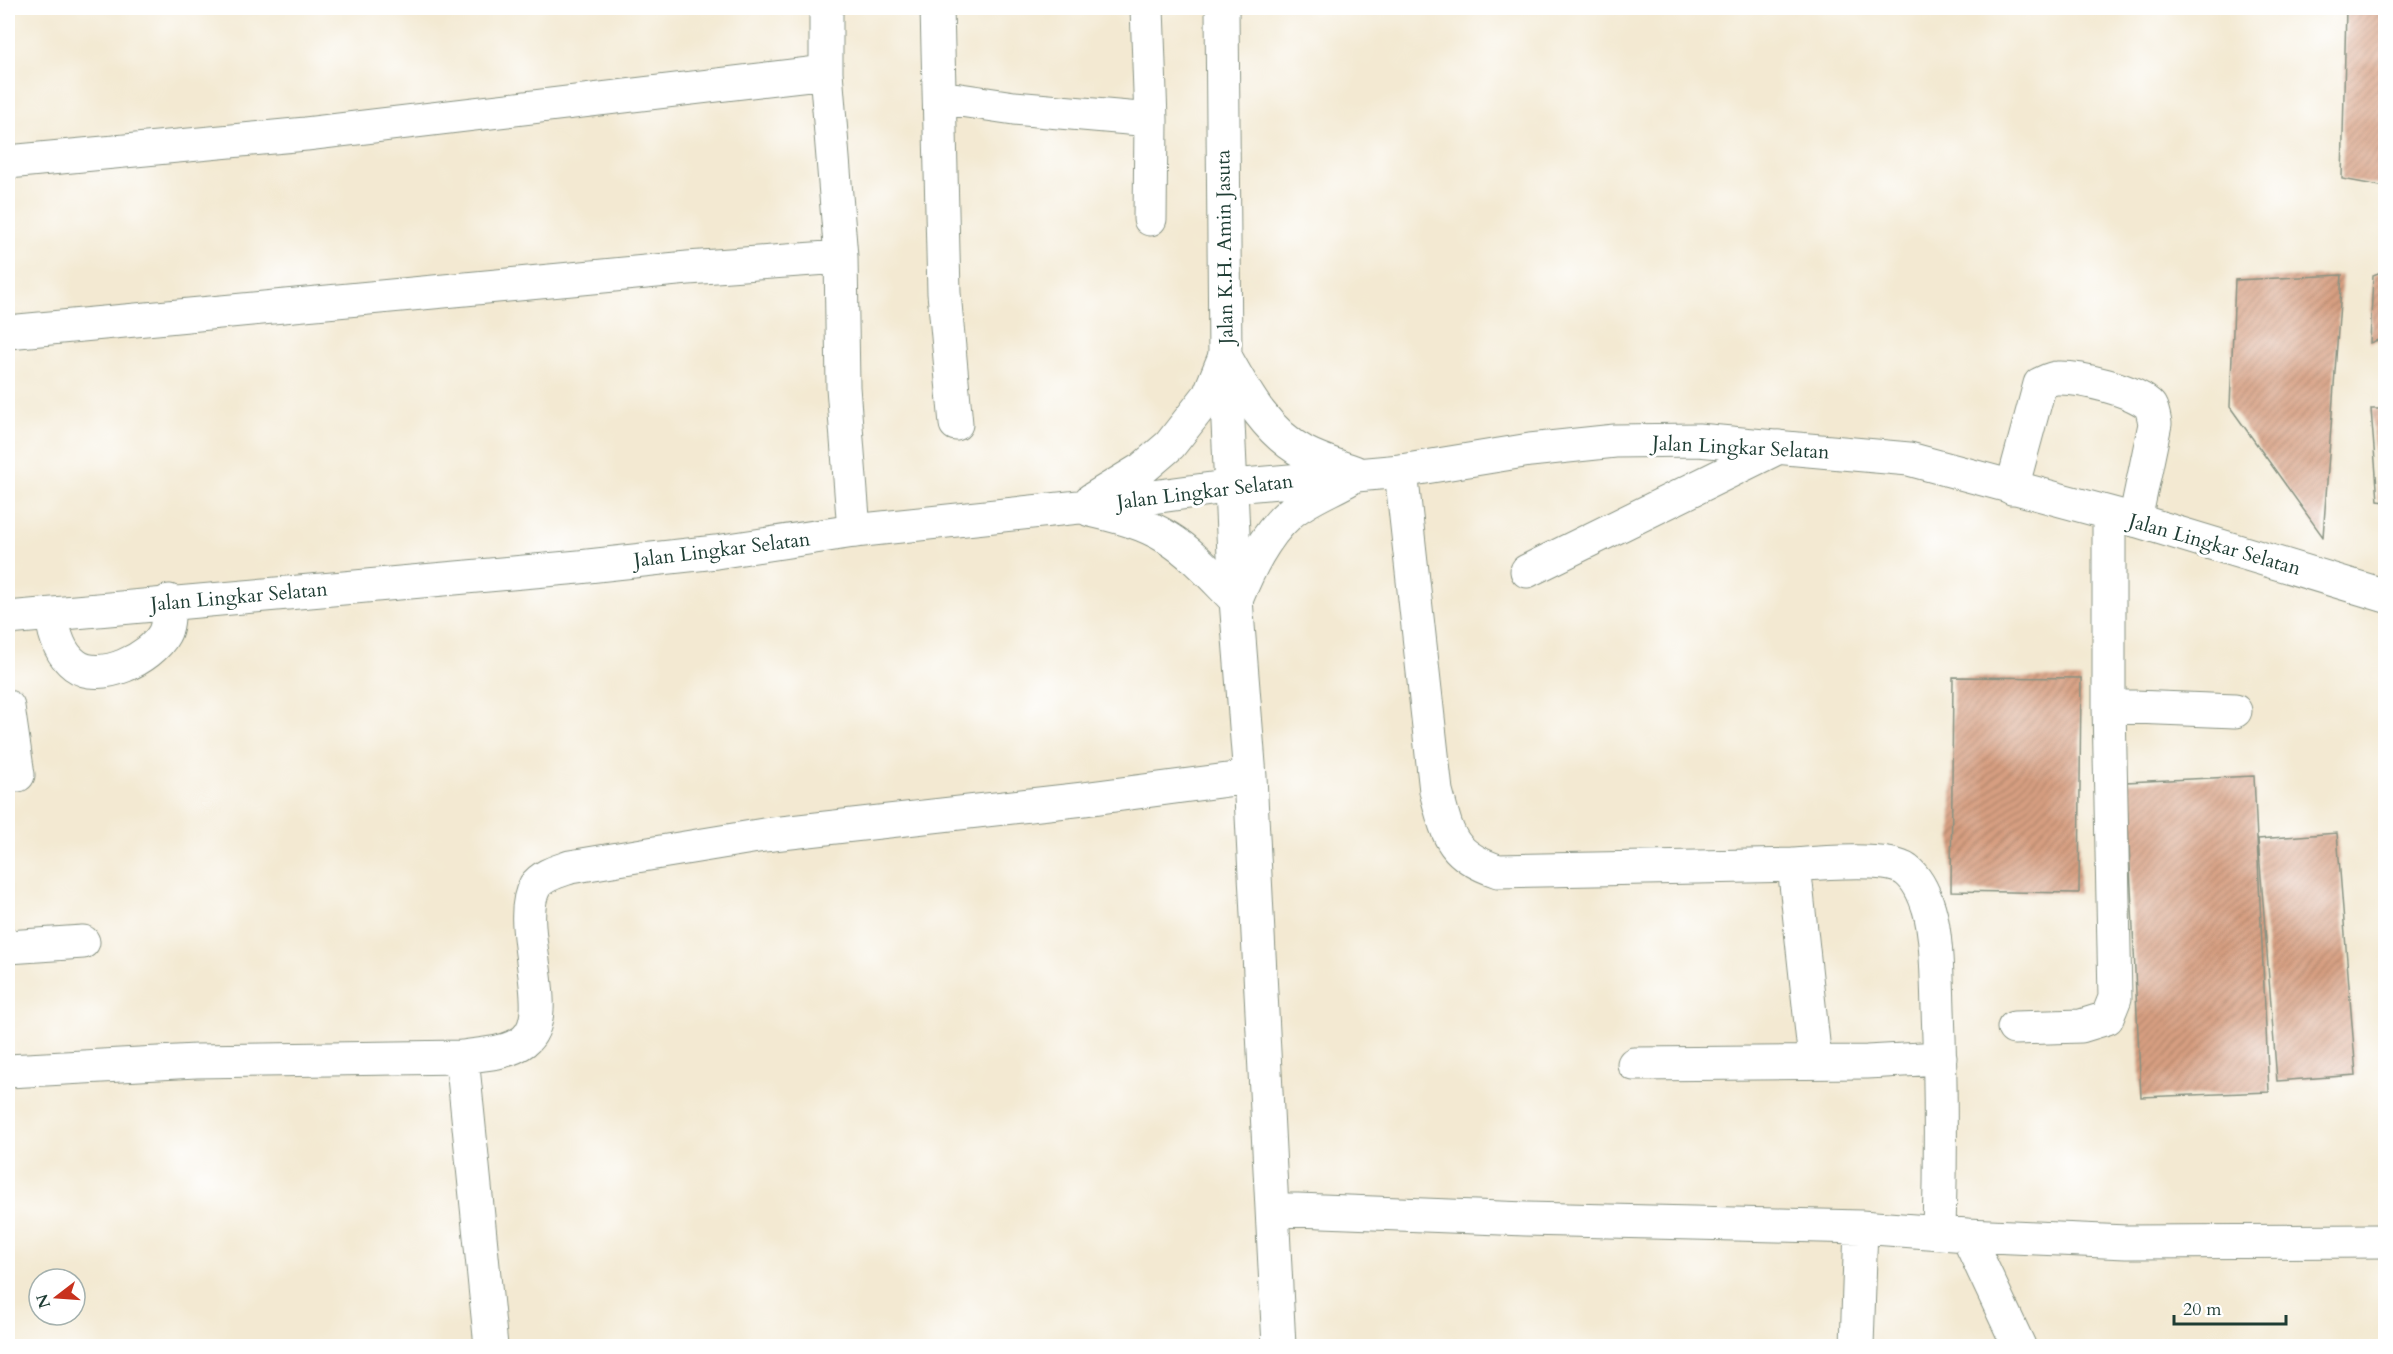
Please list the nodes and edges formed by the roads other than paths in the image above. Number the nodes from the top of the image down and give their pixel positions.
1 (826, 8) edge
2 (937, 8) edge
3 (1147, 8) edge
4 (1222, 8) edge
5 (826, 72) junction
6 (940, 97) junction
7 (1151, 120) junction
8 (8, 162) edge
9 (1150, 219) dead end
10 (841, 257) junction
11 (8, 332) edge
12 (1225, 356) junction
13 (956, 424) dead end
14 (1779, 447) junction
15 (1401, 471) junction
16 (1358, 474) junction
17 (1233, 486) junction
18 (2012, 488) junction
19 (1079, 507) junction
20 (2122, 517) junction
21 (854, 531) junction
22 (1527, 571) dead end
23 (2385, 596) edge
24 (1236, 600) junction
25 (169, 601) junction
26 (52, 615) junction
27 (8, 618) edge
28 (2109, 706) junction
29 (8, 707) edge
30 (2235, 711) dead end
31 (18, 775) dead end
32 (1250, 777) junction
33 (1794, 865) junction
34 (83, 942) dead end
35 (8, 947) edge
36 (2014, 1028) dead end
37 (462, 1057) junction
38 (1940, 1058) junction
39 (1815, 1061) junction
40 (1634, 1064) dead end
41 (8, 1071) edge
42 (1272, 1209) junction
43 (1861, 1227) junction
44 (1953, 1234) junction
45 (2385, 1242) edge
46 (491, 1347) edge
47 (1279, 1347) edge
48 (1857, 1347) edge
49 (2019, 1347) edge

1 - 5 main road
2 - 6 main road
3 - 7 main road
4 - 12 main road, Jalan K.H. Amin Jasuta
5 - 8 main road
5 - 10 main road
6 - 7 main road
6 - 13 main road
7 - 9 main road
10 - 11 main road
10 - 21 main road
12 - 16 main road
12 - 17 main road, Jalan K.H. Amin Jasuta
12 - 19 main road
14 - 15 main road, Jalan Lingkar Selatan
14 - 18 main road, Jalan Lingkar Selatan
14 - 22 main road
15 - 16 main road, Jalan Lingkar Selatan
15 - 33 main road
16 - 17 main road, Jalan Lingkar Selatan
16 - 24 main road
17 - 19 main road, Jalan Lingkar Selatan
17 - 24 main road, Jalan K.H. Amin Jasuta
18 - 20 main road, Jalan Lingkar Selatan
18 - 20 main road
19 - 21 main road, Jalan Lingkar Selatan
19 - 24 main road
20 - 23 main road, Jalan Lingkar Selatan
20 - 28 main road
21 - 25 main road, Jalan Lingkar Selatan
24 - 32 main road, Jalan K.H. Amin Jasuta
25 - 26 main road, Jalan Lingkar Selatan
25 - 26 main road
26 - 27 main road, Jalan Lingkar Selatan
28 - 30 main road
28 - 36 main road
29 - 31 main road
32 - 37 main road
32 - 42 main road, Jalan K.H. Amin Jasuta
33 - 38 main road
33 - 39 main road
34 - 35 main road
37 - 41 main road
37 - 46 main road
38 - 39 main road
38 - 44 main road
39 - 40 main road
42 - 43 main road
42 - 47 main road, Jalan K.H. Amin Jasuta
43 - 44 main road
43 - 48 main road
44 - 45 main road
44 - 49 main road

